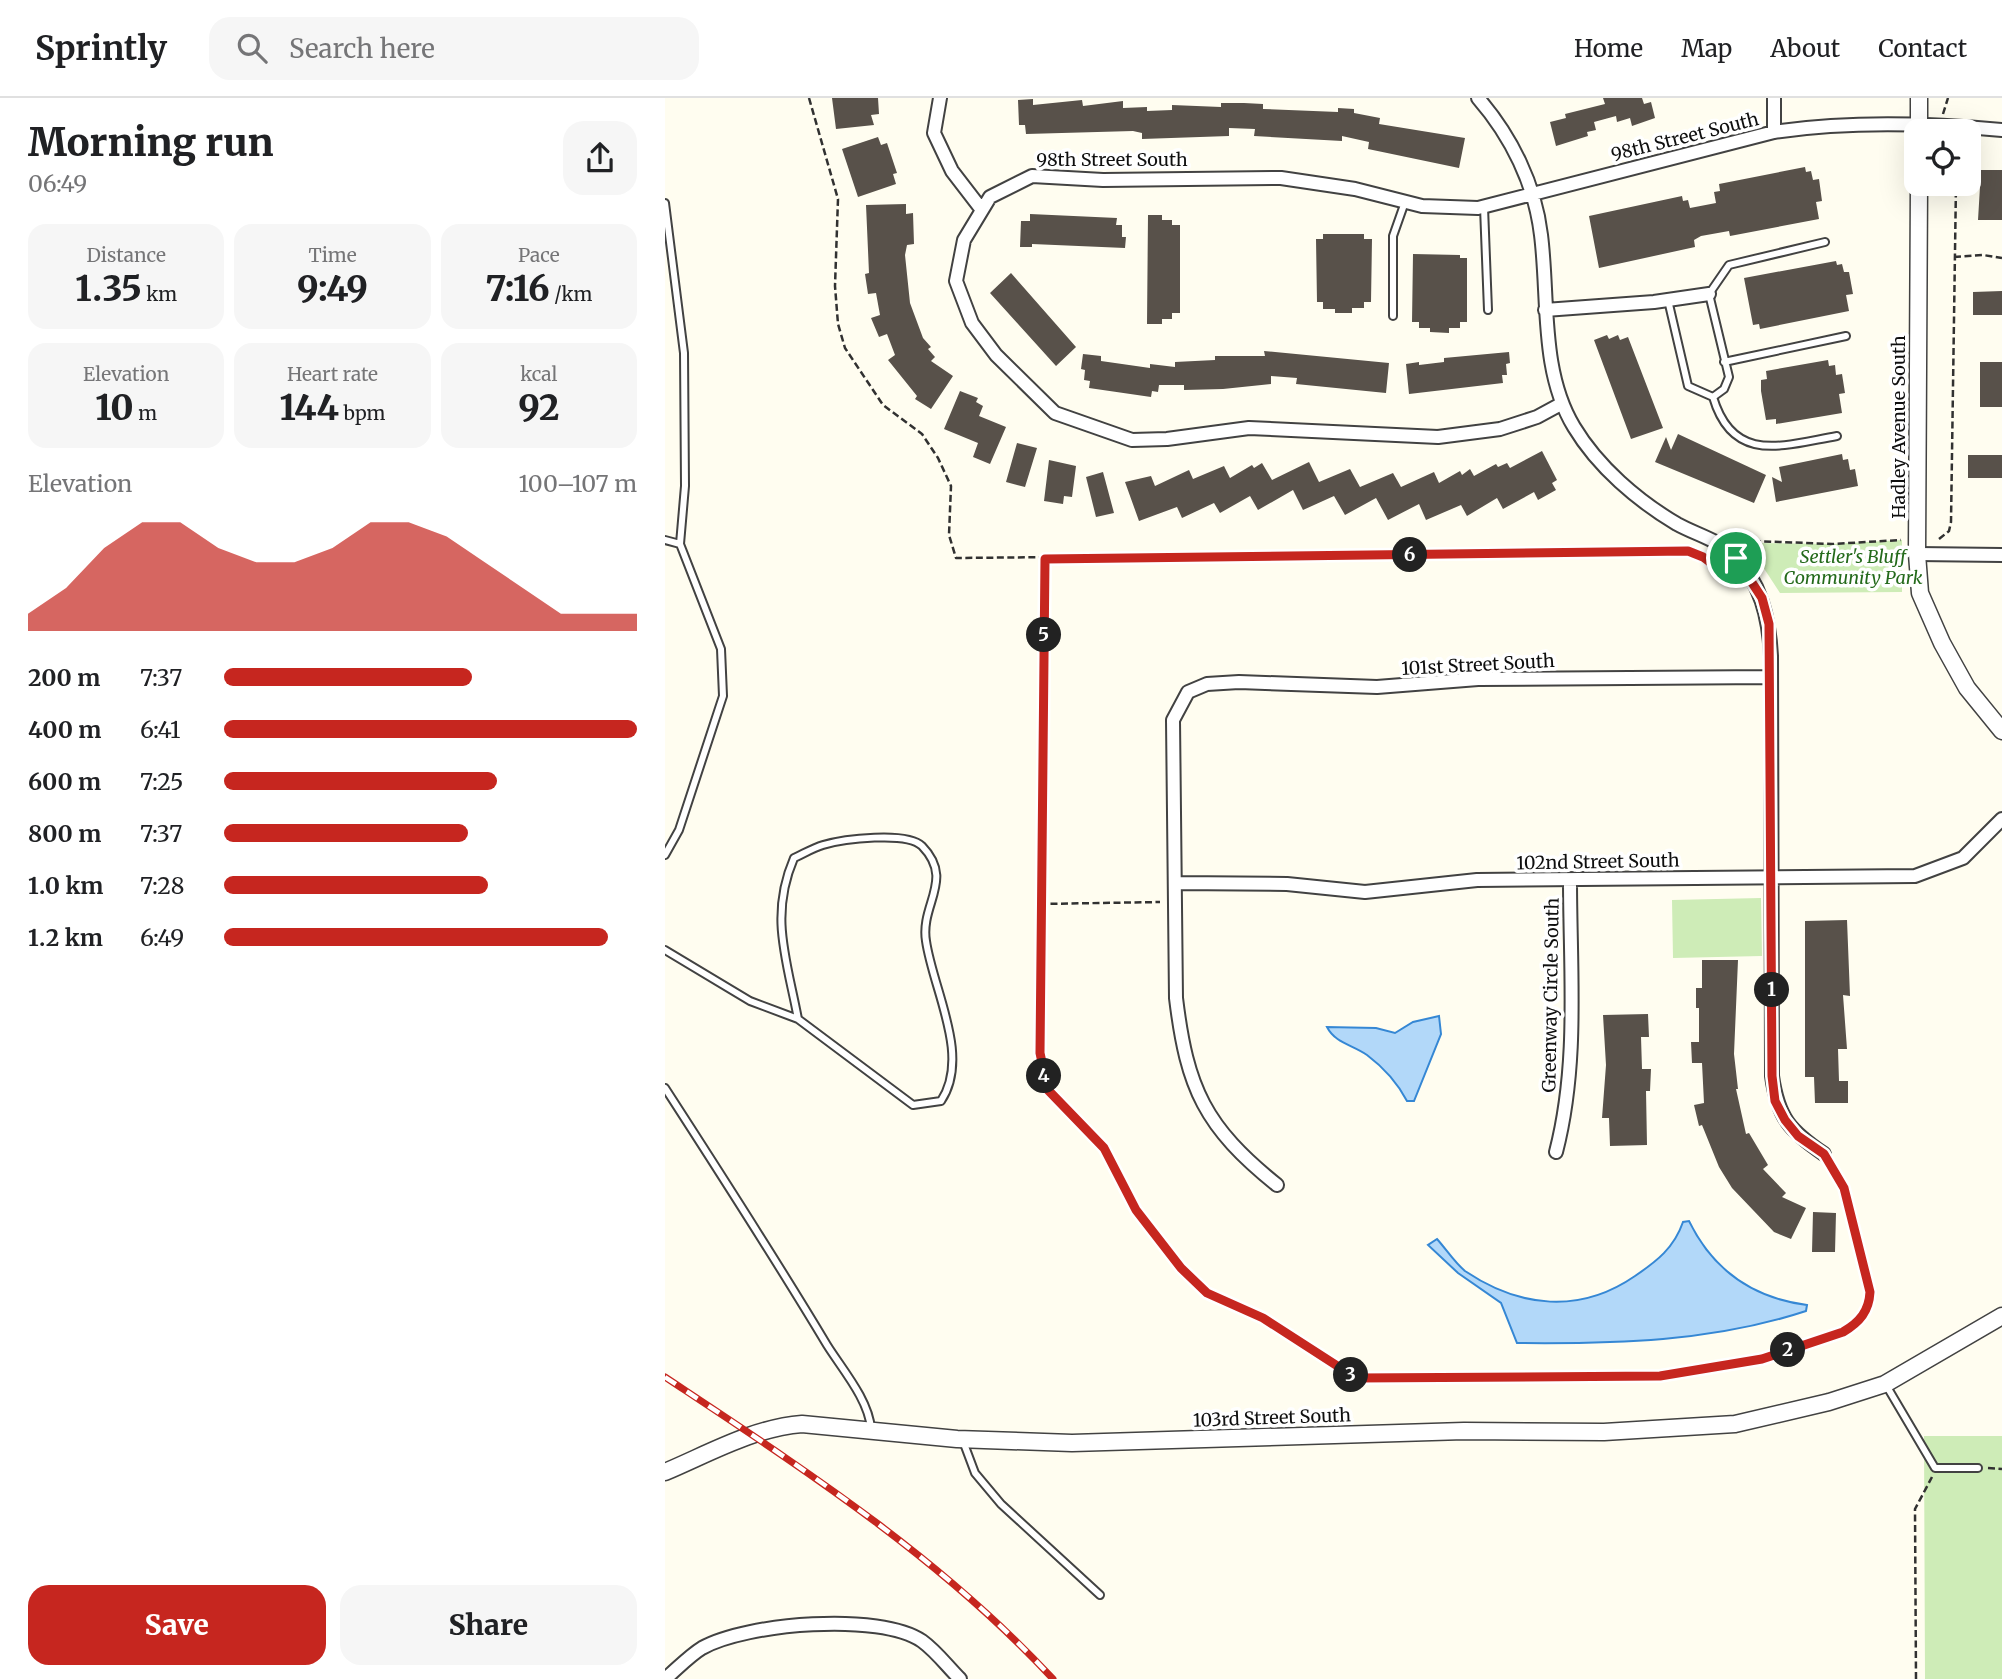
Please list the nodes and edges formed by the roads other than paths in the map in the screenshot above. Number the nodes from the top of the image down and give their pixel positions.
1 (940, 98) edge
2 (1478, 98) edge
3 (1774, 98) edge
4 (1919, 98) edge
5 (1919, 119) edge
6 (1904, 129) edge
7 (1981, 130) edge
8 (2002, 130) edge
9 (1774, 132) junction
10 (1530, 194) junction
11 (1919, 196) edge
12 (1405, 202) junction
13 (665, 203) edge
14 (1484, 207) junction
15 (982, 210) junction
16 (1825, 242) dead end
17 (1709, 294) junction
18 (1668, 300) junction
19 (1488, 310) dead end
20 (1545, 310) junction
21 (1393, 316) dead end
22 (1846, 336) dead end
23 (1724, 362) junction
24 (1713, 397) junction
25 (1561, 404) junction
26 (1837, 436) dead end
27 (665, 540) edge
28 (680, 544) junction
29 (1917, 547) junction
30 (2002, 555) edge
31 (1771, 677) junction
32 (2002, 731) edge
33 (2002, 818) edge
34 (665, 855) edge
35 (1772, 877) junction
36 (1570, 880) junction
37 (1175, 883) junction
38 (665, 950) edge
39 (798, 1019) junction
40 (665, 1088) edge
41 (1556, 1152) dead end
42 (1824, 1154) road end
43 (1277, 1185) dead end
44 (2002, 1316) edge
45 (1885, 1384) junction
46 (871, 1431) junction
47 (962, 1439) junction
48 (1978, 1468) road end
49 (665, 1472) edge
50 (1100, 1595) dead end
51 (665, 1679) edge
52 (960, 1679) edge

1 - 15 street
2 - 10 street
3 - 9 street
4 - 5 street
6 - 9 street, 98th Street South
7 - 8 street, 98th Street South
9 - 10 street, 98th Street South
10 - 14 street, 98th Street South
10 - 20 street
11 - 29 street, Hadley Avenue South
12 - 14 street, 98th Street South
12 - 15 street, 98th Street South
12 - 21 lane
13 - 28 lane
14 - 19 lane
15 - 25 street, 98th Street South
16 - 17 lane
17 - 18 street
17 - 23 lane
18 - 20 street
18 - 24 lane
20 - 25 street
22 - 23 lane
23 - 24 lane
24 - 26 lane
25 - 31 street
27 - 28 lane
28 - 34 lane
29 - 30 street
29 - 32 street, Hadley Avenue South
31 - 35 street
31 - 37 street, 101st Street South
33 - 35 street, 102nd Street South
35 - 36 street, 102nd Street South
35 - 42 street
36 - 37 street, 102nd Street South
36 - 41 street, Greenway Circle South
37 - 43 street
38 - 39 lane
39 - 39 lane
40 - 46 lane
44 - 45 street, 103rd Street South
45 - 47 street, 103rd Street South
45 - 48 lane
46 - 47 street, 103rd Street South
46 - 49 street, 103rd Street South
47 - 50 lane
51 - 52 street

